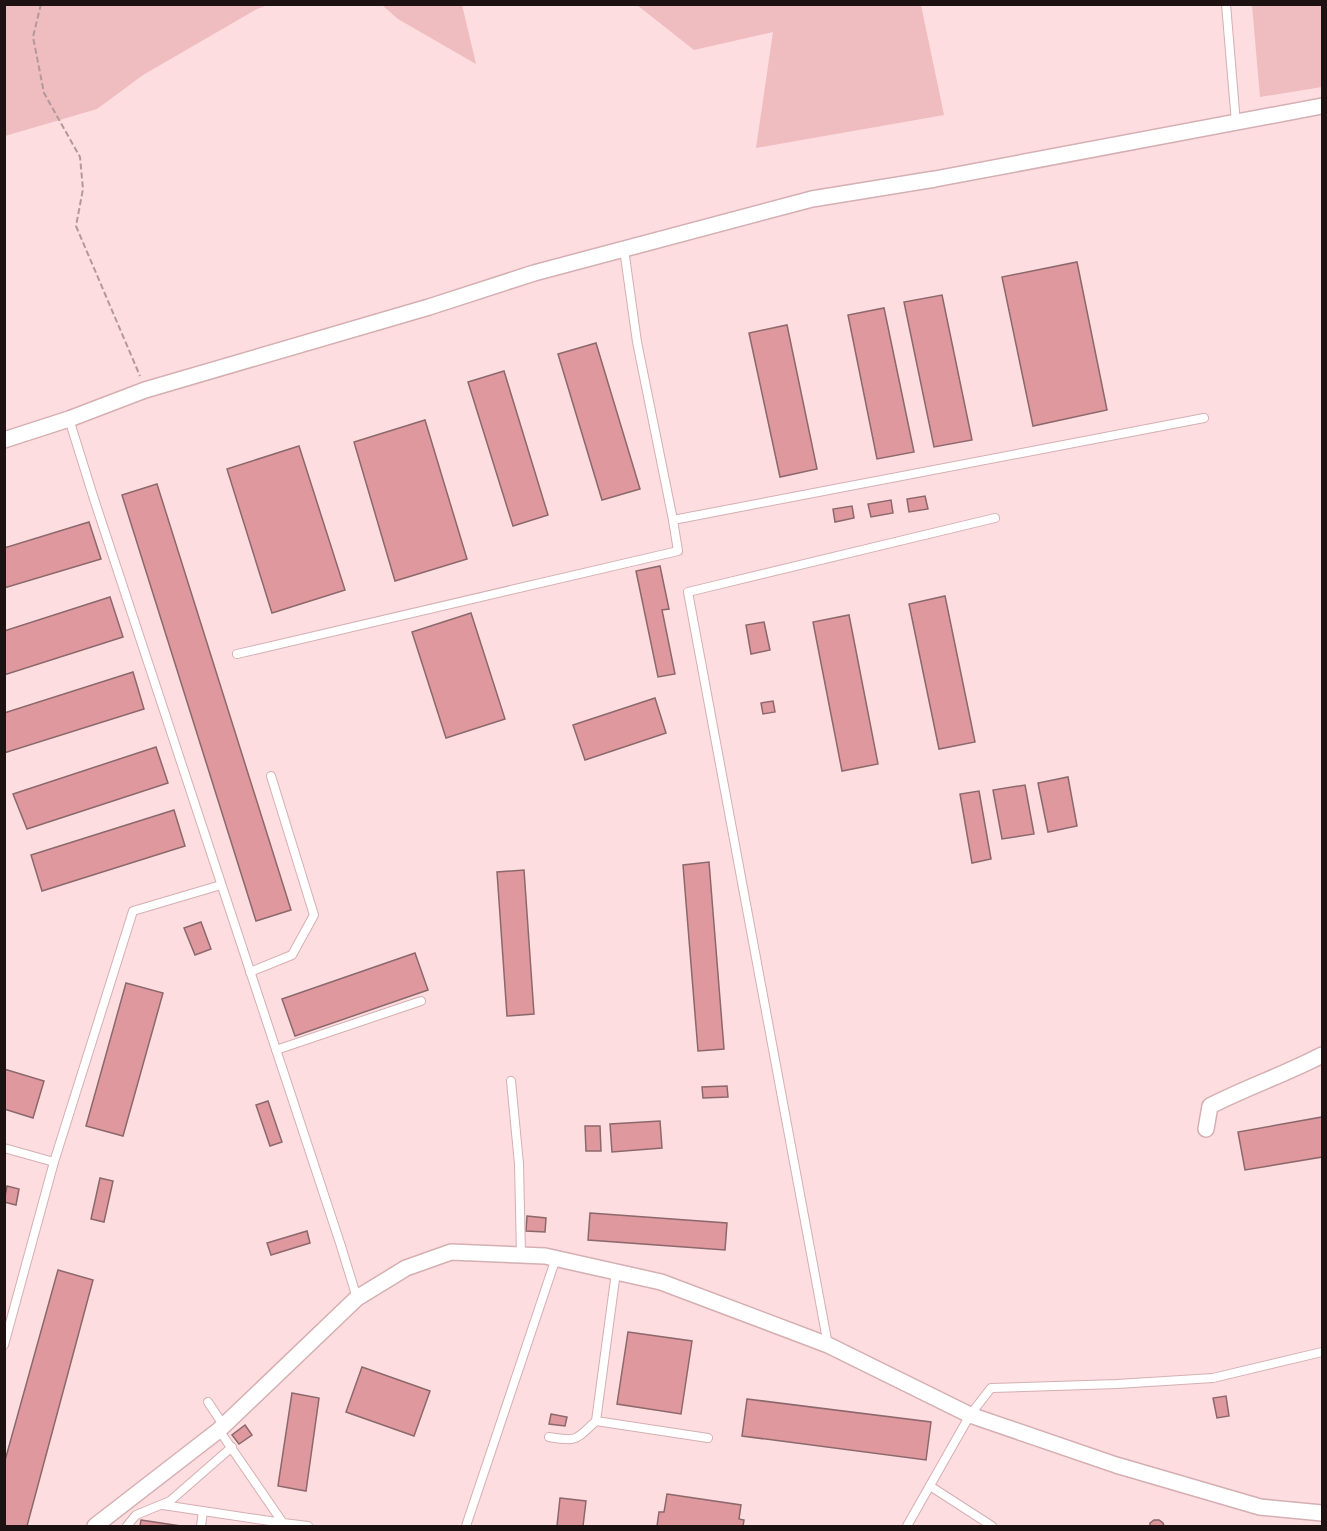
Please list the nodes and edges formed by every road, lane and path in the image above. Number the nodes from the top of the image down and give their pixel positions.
1 (41, 4) edge
2 (1226, 4) edge
3 (1323, 106) edge
4 (1236, 123) junction
5 (624, 249) junction
6 (145, 390) junction
7 (1204, 418) dead end
8 (69, 419) junction
9 (4, 440) edge
10 (995, 518) dead end
11 (673, 520) junction
12 (237, 654) dead end
13 (271, 776) dead end
14 (221, 885) junction
15 (250, 972) junction
16 (421, 1001) dead end
17 (276, 1050) junction
18 (1323, 1055) edge
19 (511, 1081) dead end
20 (1206, 1129) dead end
21 (4, 1148) edge
22 (54, 1162) junction
23 (521, 1255) junction
24 (556, 1258) junction
25 (616, 1272) junction
26 (357, 1298) junction
27 (4, 1345) edge
28 (828, 1345) junction
29 (1323, 1352) edge
30 (208, 1402) dead end
31 (970, 1415) junction
32 (596, 1421) junction
33 (221, 1428) junction
34 (549, 1437) dead end
35 (708, 1438) dead end
36 (232, 1447) junction
37 (930, 1486) junction
38 (161, 1504) junction
39 (203, 1511) junction
40 (1323, 1513) edge
41 (283, 1523) junction
42 (95, 1527) edge
43 (128, 1527) edge
44 (201, 1527) edge
45 (308, 1527) edge
46 (466, 1527) edge
47 (907, 1527) edge
48 (992, 1527) edge

1 - 6 path
2 - 4 lane
3 - 4 street
4 - 5 street
5 - 6 street
5 - 11 lane
6 - 8 street
7 - 11 lane
8 - 9 street
8 - 14 lane
10 - 28 lane
11 - 12 lane
13 - 15 lane
14 - 15 lane
14 - 22 lane
15 - 17 lane
16 - 17 lane
17 - 26 lane
18 - 20 street
19 - 23 lane
21 - 22 lane
22 - 27 lane
23 - 24 street
23 - 26 street
24 - 25 street
24 - 46 lane
25 - 28 street
25 - 32 lane
26 - 33 street
28 - 31 street
29 - 31 lane
30 - 33 lane
31 - 37 lane
31 - 40 street
32 - 34 lane
32 - 35 lane
33 - 36 lane
33 - 42 street
36 - 38 lane
36 - 41 lane
37 - 47 lane
37 - 48 lane
38 - 39 lane
38 - 43 lane
39 - 41 lane
39 - 44 lane
41 - 45 lane

